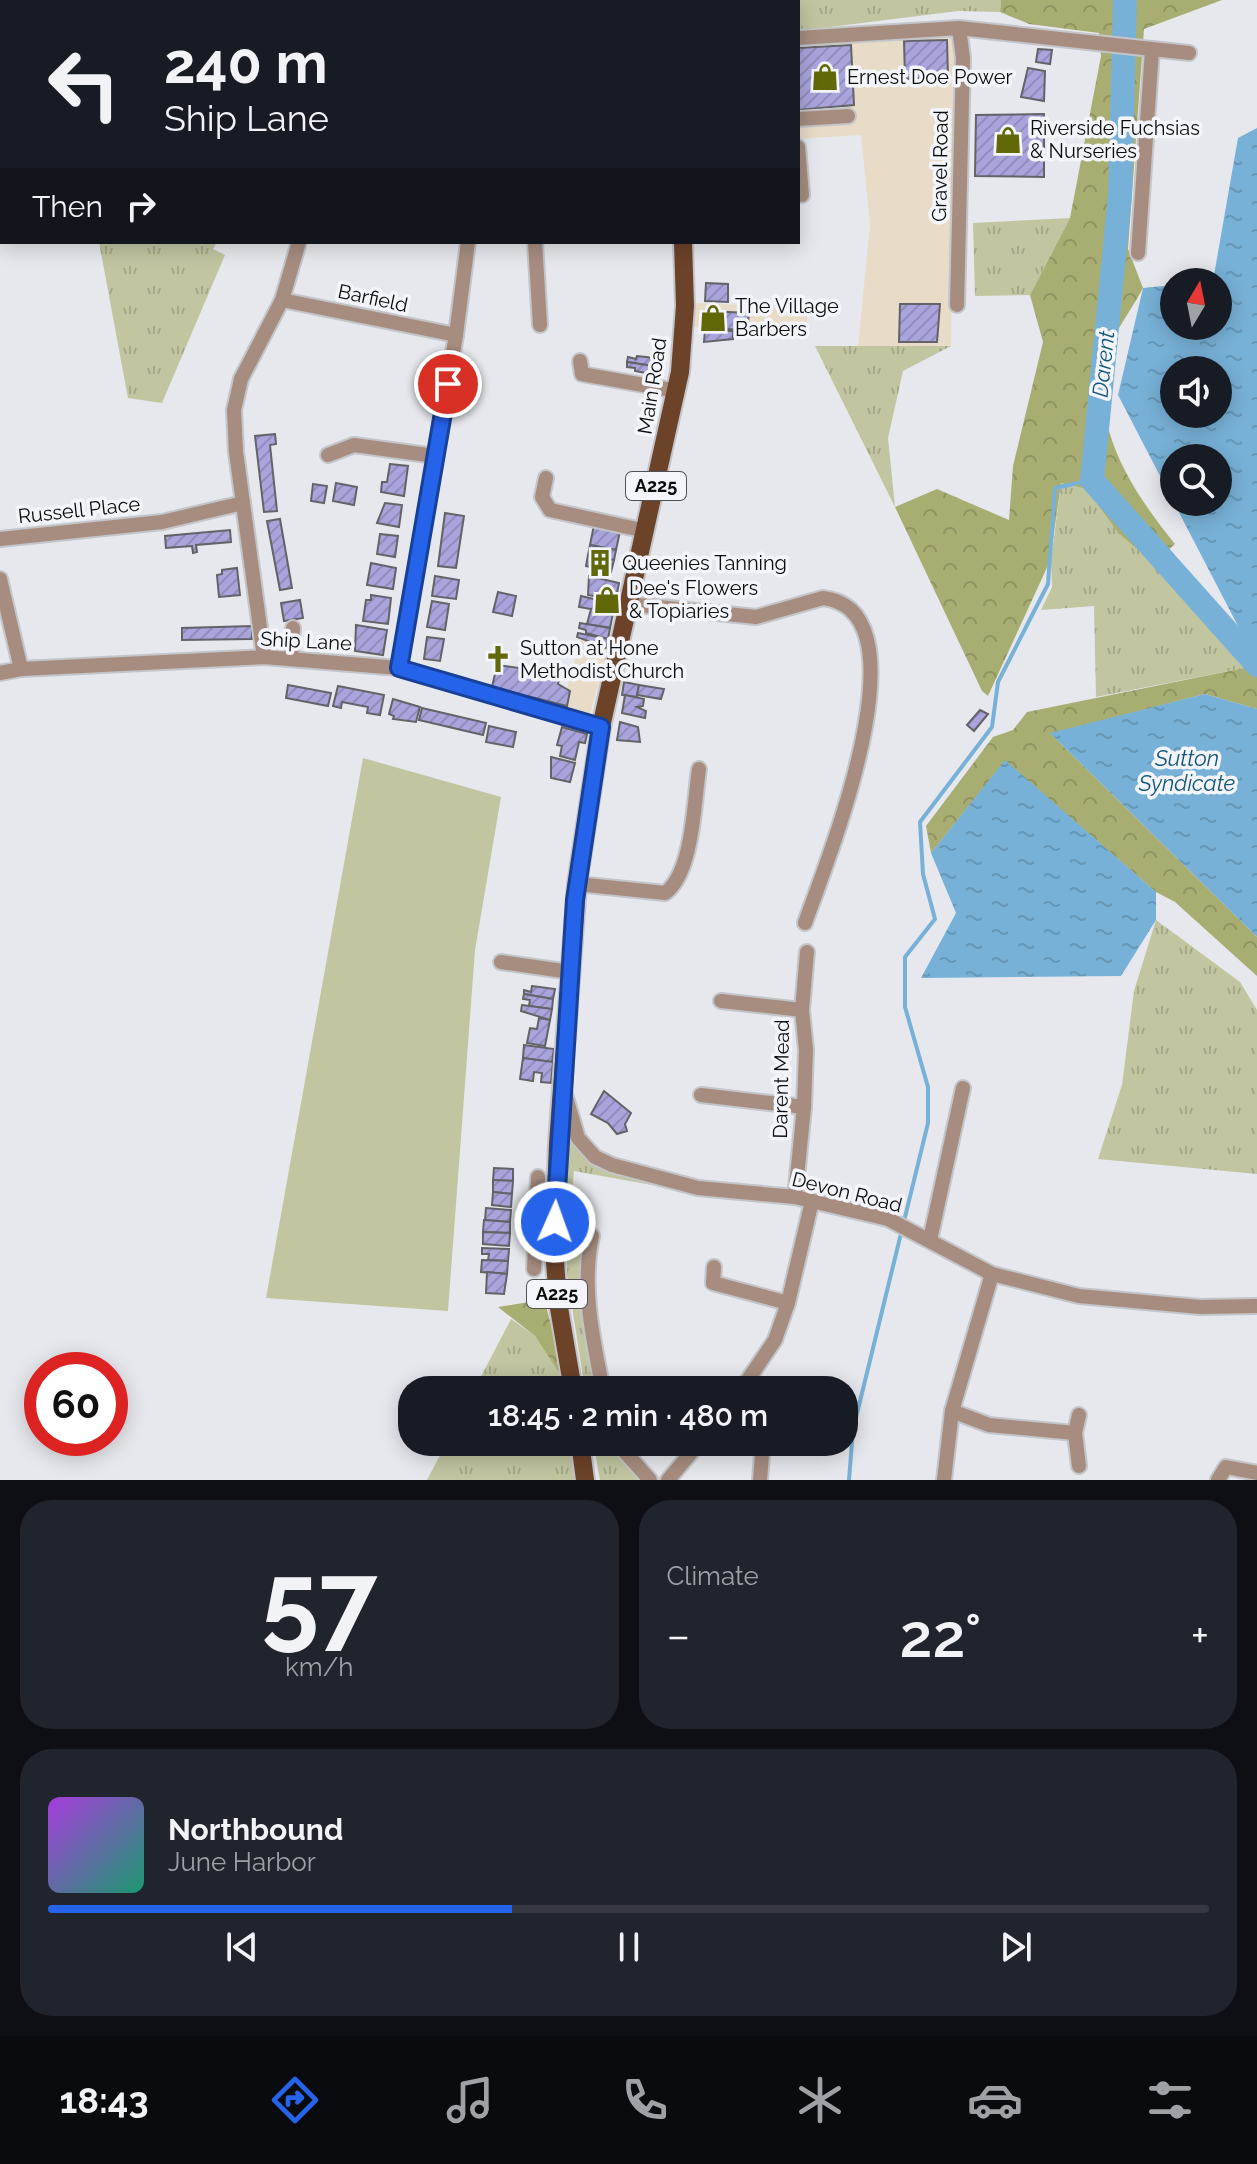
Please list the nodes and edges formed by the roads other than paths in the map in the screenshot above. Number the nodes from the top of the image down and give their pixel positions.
1 (959, 28) junction
2 (800, 38) edge
3 (1147, 49) junction
4 (1189, 53) dead end
5 (848, 116) dead end
6 (800, 119) edge
7 (800, 171) edge
8 (802, 195) dead end
9 (298, 244) edge
10 (468, 244) edge
11 (535, 244) edge
12 (683, 244) edge
13 (1138, 253) dead end
14 (282, 300) junction
15 (957, 305) dead end
16 (540, 325) dead end
17 (456, 335) junction
18 (580, 361) dead end
19 (677, 391) junction
20 (328, 455) dead end
21 (435, 456) junction
22 (546, 478) dead end
23 (243, 503) junction
24 (646, 531) junction
25 (0, 539) edge
26 (0, 579) edge
27 (629, 604) junction
28 (293, 628) dead end
29 (264, 657) junction
30 (291, 657) junction
31 (399, 668) junction
32 (21, 669) junction
33 (0, 673) edge
34 (601, 727) junction
35 (699, 769) dead end
36 (577, 884) junction
37 (805, 923) dead end
38 (807, 952) dead end
39 (501, 962) dead end
40 (570, 972) junction
41 (721, 1001) dead end
42 (802, 1010) junction
43 (561, 1084) junction
44 (963, 1088) dead end
45 (701, 1095) dead end
46 (804, 1107) junction
47 (538, 1177) dead end
48 (795, 1197) junction
49 (812, 1201) junction
50 (592, 1236) dead end
51 (927, 1238) junction
52 (535, 1248) junction
53 (554, 1248) junction
54 (714, 1267) dead end
55 (534, 1269) dead end
56 (992, 1274) junction
57 (788, 1303) junction
58 (1257, 1306) edge
59 (571, 1376) edge
60 (601, 1376) edge
61 (751, 1376) edge
62 (952, 1411) junction
63 (1079, 1415) dead end
64 (1075, 1433) junction
65 (582, 1456) edge
66 (629, 1456) edge
67 (688, 1456) edge
68 (762, 1456) edge
69 (1079, 1466) dead end
70 (1257, 1473) edge
71 (585, 1480) edge
72 (650, 1480) edge
73 (668, 1480) edge
74 (760, 1480) edge
75 (944, 1480) edge
76 (1218, 1480) edge

1 - 2 street
1 - 3 street
1 - 15 street, Gravel Road
3 - 4 street
3 - 13 street
5 - 6 street
7 - 8 street
9 - 14 street
10 - 17 street
11 - 16 street
12 - 19 main road, Main Road / A225
14 - 17 street, Barfield
14 - 23 street
17 - 21 street
18 - 19 street
19 - 24 main road, Main Road / A225
20 - 21 street
21 - 31 street
22 - 24 street
23 - 25 street, Russell Place
23 - 29 street
24 - 27 main road, Main Road / A225
26 - 32 street
27 - 34 main road, Main Road / A225
27 - 37 street
28 - 30 street
29 - 30 street, Ship Lane
29 - 32 street, Ship Lane
30 - 31 street, Ship Lane
31 - 34 street, Ship Lane
32 - 33 street, Ship Lane
34 - 36 main road, Main Road / A225
35 - 36 street
36 - 40 main road, Main Road / A225
38 - 42 street, Darent Mead
39 - 40 street
40 - 43 main road, Main Road / A225
41 - 42 street, Darent Mead
42 - 46 street, Darent Mead
43 - 48 street, Devon Road
43 - 53 main road, Main Road / A225
44 - 51 street
45 - 46 street
46 - 48 street, Darent Mead
47 - 52 street
48 - 49 street, Devon Road
49 - 51 street, Devon Road
49 - 57 street
50 - 60 street
51 - 56 street, Devon Road
52 - 53 street
52 - 55 street
53 - 59 main road, Main Road / A225
54 - 57 street
56 - 58 street, Devon Road
56 - 62 street
57 - 61 street
62 - 64 street
62 - 75 street
63 - 64 street
64 - 69 street
65 - 71 main road
66 - 72 street
67 - 73 street
68 - 74 street
70 - 76 street

